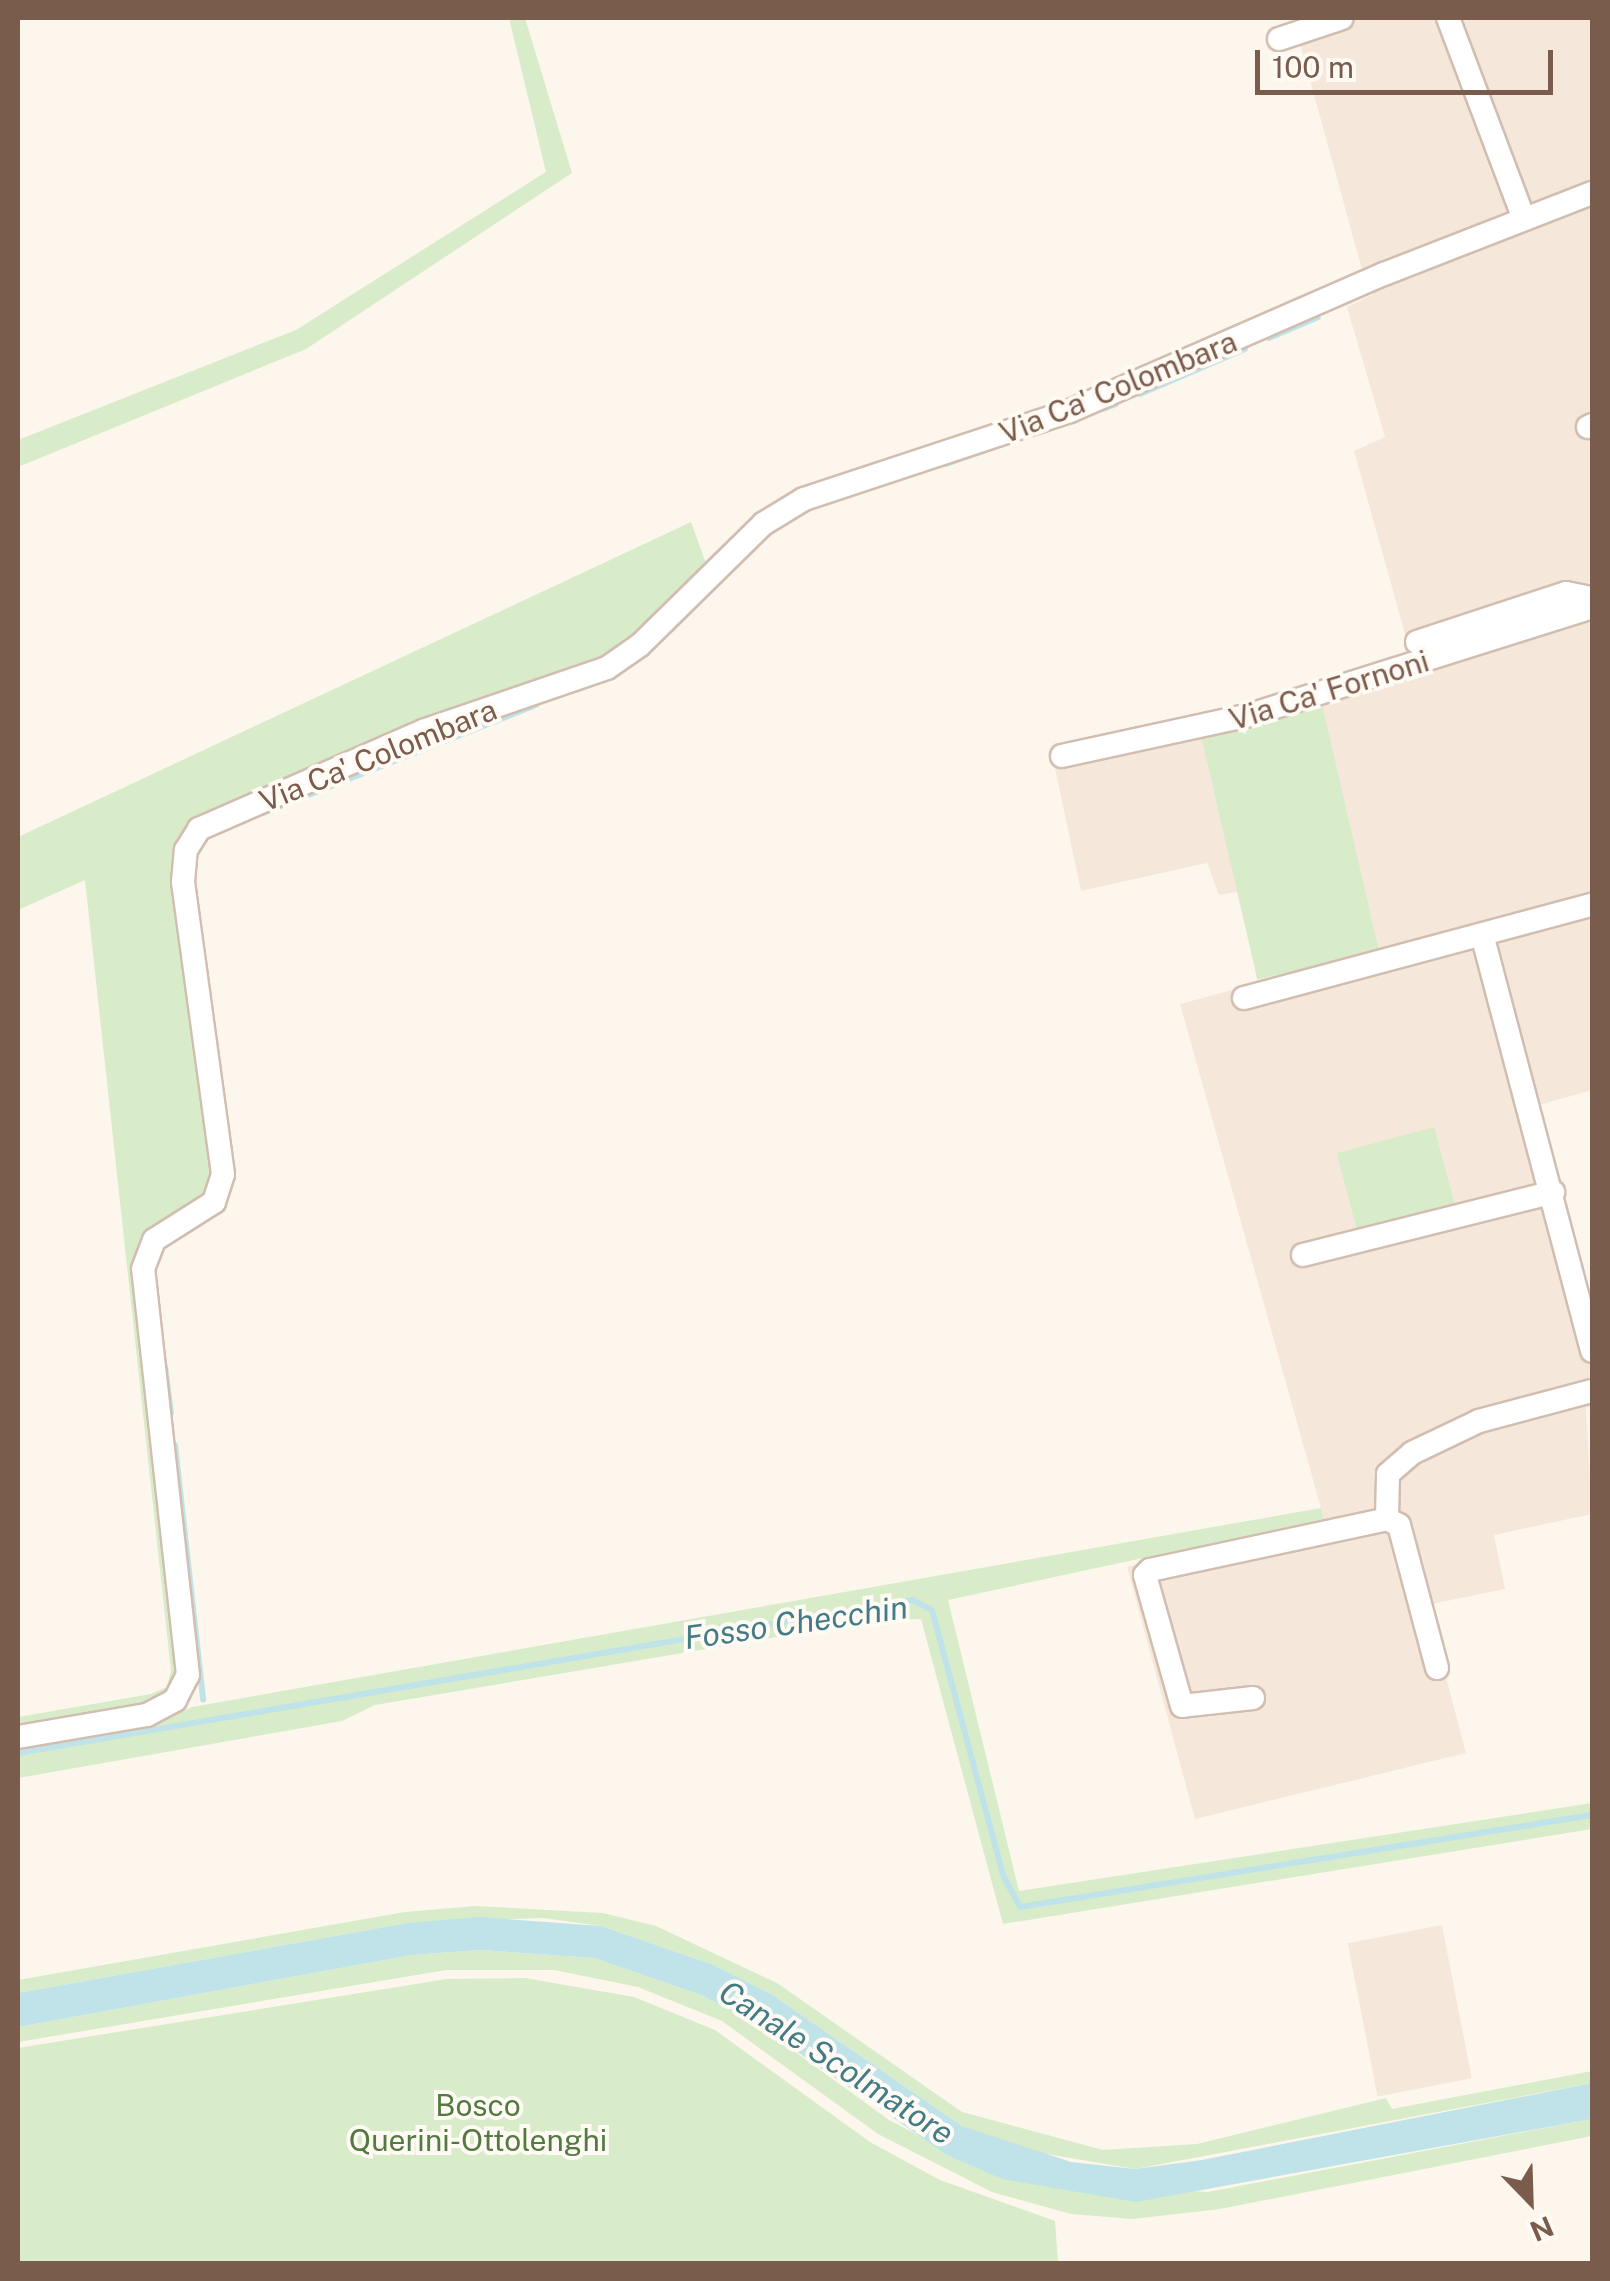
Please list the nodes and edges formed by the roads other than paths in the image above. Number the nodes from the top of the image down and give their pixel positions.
1 (1342, 18) edge
2 (1448, 18) edge
3 (1279, 39) dead end
4 (1592, 194) edge
5 (1524, 219) junction
6 (1592, 598) edge
7 (1592, 607) edge
8 (1417, 642) dead end
9 (1062, 756) dead end
10 (1592, 906) edge
11 (1483, 938) junction
12 (1244, 998) dead end
13 (1552, 1192) junction
14 (1303, 1255) dead end
15 (1592, 1351) edge
16 (1592, 1392) edge
17 (1387, 1519) junction
18 (1437, 1668) dead end
19 (1253, 1698) dead end
20 (18, 1737) edge

1 - 3 street
2 - 5 street
4 - 5 street, Via Ca' Colombara
5 - 20 street, Via Ca' Colombara
6 - 8 street, Via Ca' Fornoni
7 - 9 street, Via Ca' Fornoni
10 - 11 street
11 - 12 street
11 - 13 street
13 - 14 street
13 - 15 street
16 - 17 street
17 - 18 street
17 - 19 street

